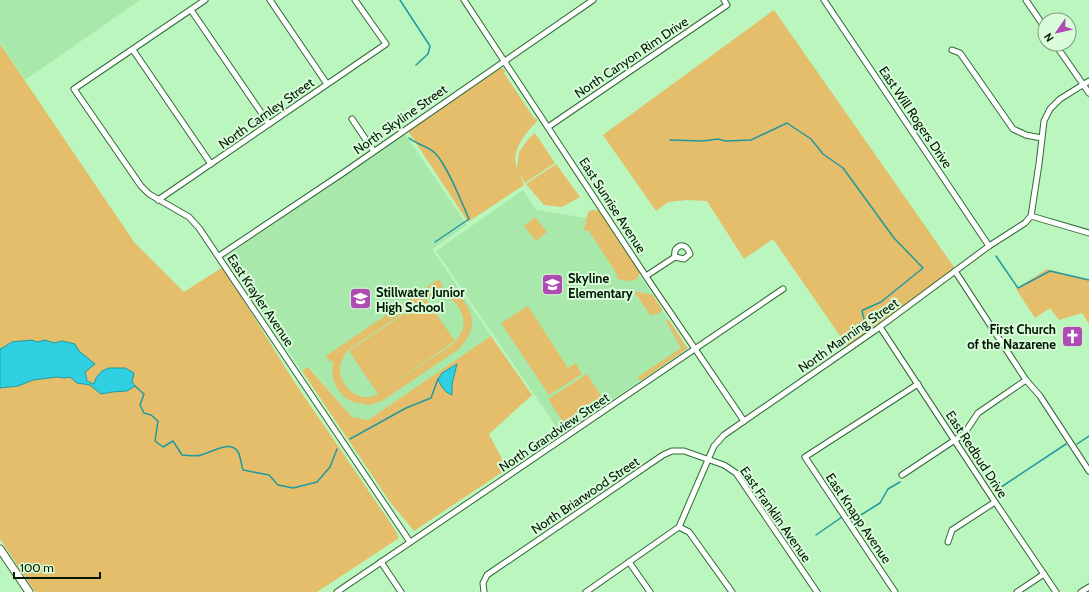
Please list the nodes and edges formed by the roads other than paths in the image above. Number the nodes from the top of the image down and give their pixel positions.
1 (205, 0) edge
2 (270, 0) edge
3 (355, 0) edge
4 (464, 0) edge
5 (593, 0) edge
6 (824, 0) edge
7 (1026, 0) edge
8 (726, 2) edge
9 (191, 10) junction
10 (1037, 16) edge
11 (132, 50) junction
12 (952, 50) dead end
13 (1060, 52) edge
14 (504, 61) junction
15 (1089, 81) edge
16 (327, 84) junction
17 (1083, 85) junction
18 (1089, 93) edge
19 (352, 120) dead end
20 (269, 124) junction
21 (548, 127) junction
22 (1041, 138) junction
23 (374, 150) junction
24 (211, 164) junction
25 (158, 200) junction
26 (1031, 216) junction
27 (1089, 233) edge
28 (989, 246) junction
29 (219, 256) junction
30 (674, 257) dead end
31 (955, 271) junction
32 (646, 276) junction
33 (783, 289) dead end
34 (880, 327) junction
35 (695, 349) junction
36 (1026, 380) junction
37 (918, 384) junction
38 (744, 421) junction
39 (954, 440) junction
40 (708, 461) junction
41 (1089, 471) edge
42 (902, 475) dead end
43 (995, 502) junction
44 (679, 527) junction
45 (410, 542) junction
46 (948, 542) dead end
47 (0, 549) edge
48 (381, 562) junction
49 (629, 562) junction
50 (1044, 574) junction
51 (1089, 587) edge
52 (29, 592) edge
53 (337, 592) edge
54 (401, 592) edge
55 (484, 592) edge
56 (586, 592) edge
57 (650, 592) edge
58 (732, 592) edge
59 (817, 592) edge
60 (895, 592) edge
61 (1017, 592) edge
62 (1056, 592) edge
63 (1081, 592) edge

1 - 9 street
2 - 16 street
3 - 16 street, North Carnley Street
4 - 14 street, East Sunrise Avenue
5 - 14 street, North Skyline Street
6 - 28 street, East Will Rogers Drive
7 - 10 street
8 - 21 street, North Canyon Rim Drive
9 - 11 street
9 - 20 street
11 - 24 street
11 - 25 street, East Krayler Avenue
12 - 22 street
13 - 17 street
14 - 21 street, East Sunrise Avenue
14 - 23 street, North Skyline Street
15 - 17 street
16 - 20 street, North Carnley Street
17 - 18 street
17 - 22 street
19 - 23 street
20 - 24 street, North Carnley Street
21 - 32 street, East Sunrise Avenue
22 - 26 street
23 - 29 street, North Skyline Street
24 - 25 street, North Carnley Street
25 - 29 street, East Krayler Avenue
26 - 27 street
26 - 28 street, North Manning Street
28 - 31 street, North Manning Street
29 - 45 street, East Krayler Avenue
30 - 32 street
31 - 34 street, North Manning Street
31 - 36 street
32 - 35 street, East Sunrise Avenue
33 - 35 street, North Grandview Street
34 - 37 street, East Redbud Drive
34 - 38 street, North Manning Street
35 - 38 street, East Sunrise Avenue
35 - 45 street, North Grandview Street
36 - 39 street
36 - 41 street
37 - 39 street, East Redbud Drive
37 - 60 street, East Knapp Avenue
38 - 40 street, North Manning Street
39 - 42 street
39 - 43 street, East Redbud Drive
40 - 44 street, North Manning Street
40 - 55 street, North Briarwood Street
40 - 59 street, East Franklin Avenue
43 - 46 street
43 - 50 street, East Redbud Drive
44 - 49 street
44 - 58 street
45 - 48 street, North Grandview Street
47 - 52 street
48 - 53 street, North Grandview Street
48 - 54 street
49 - 56 street
49 - 57 street
50 - 61 street
50 - 62 street, East Redbud Drive
51 - 63 street

